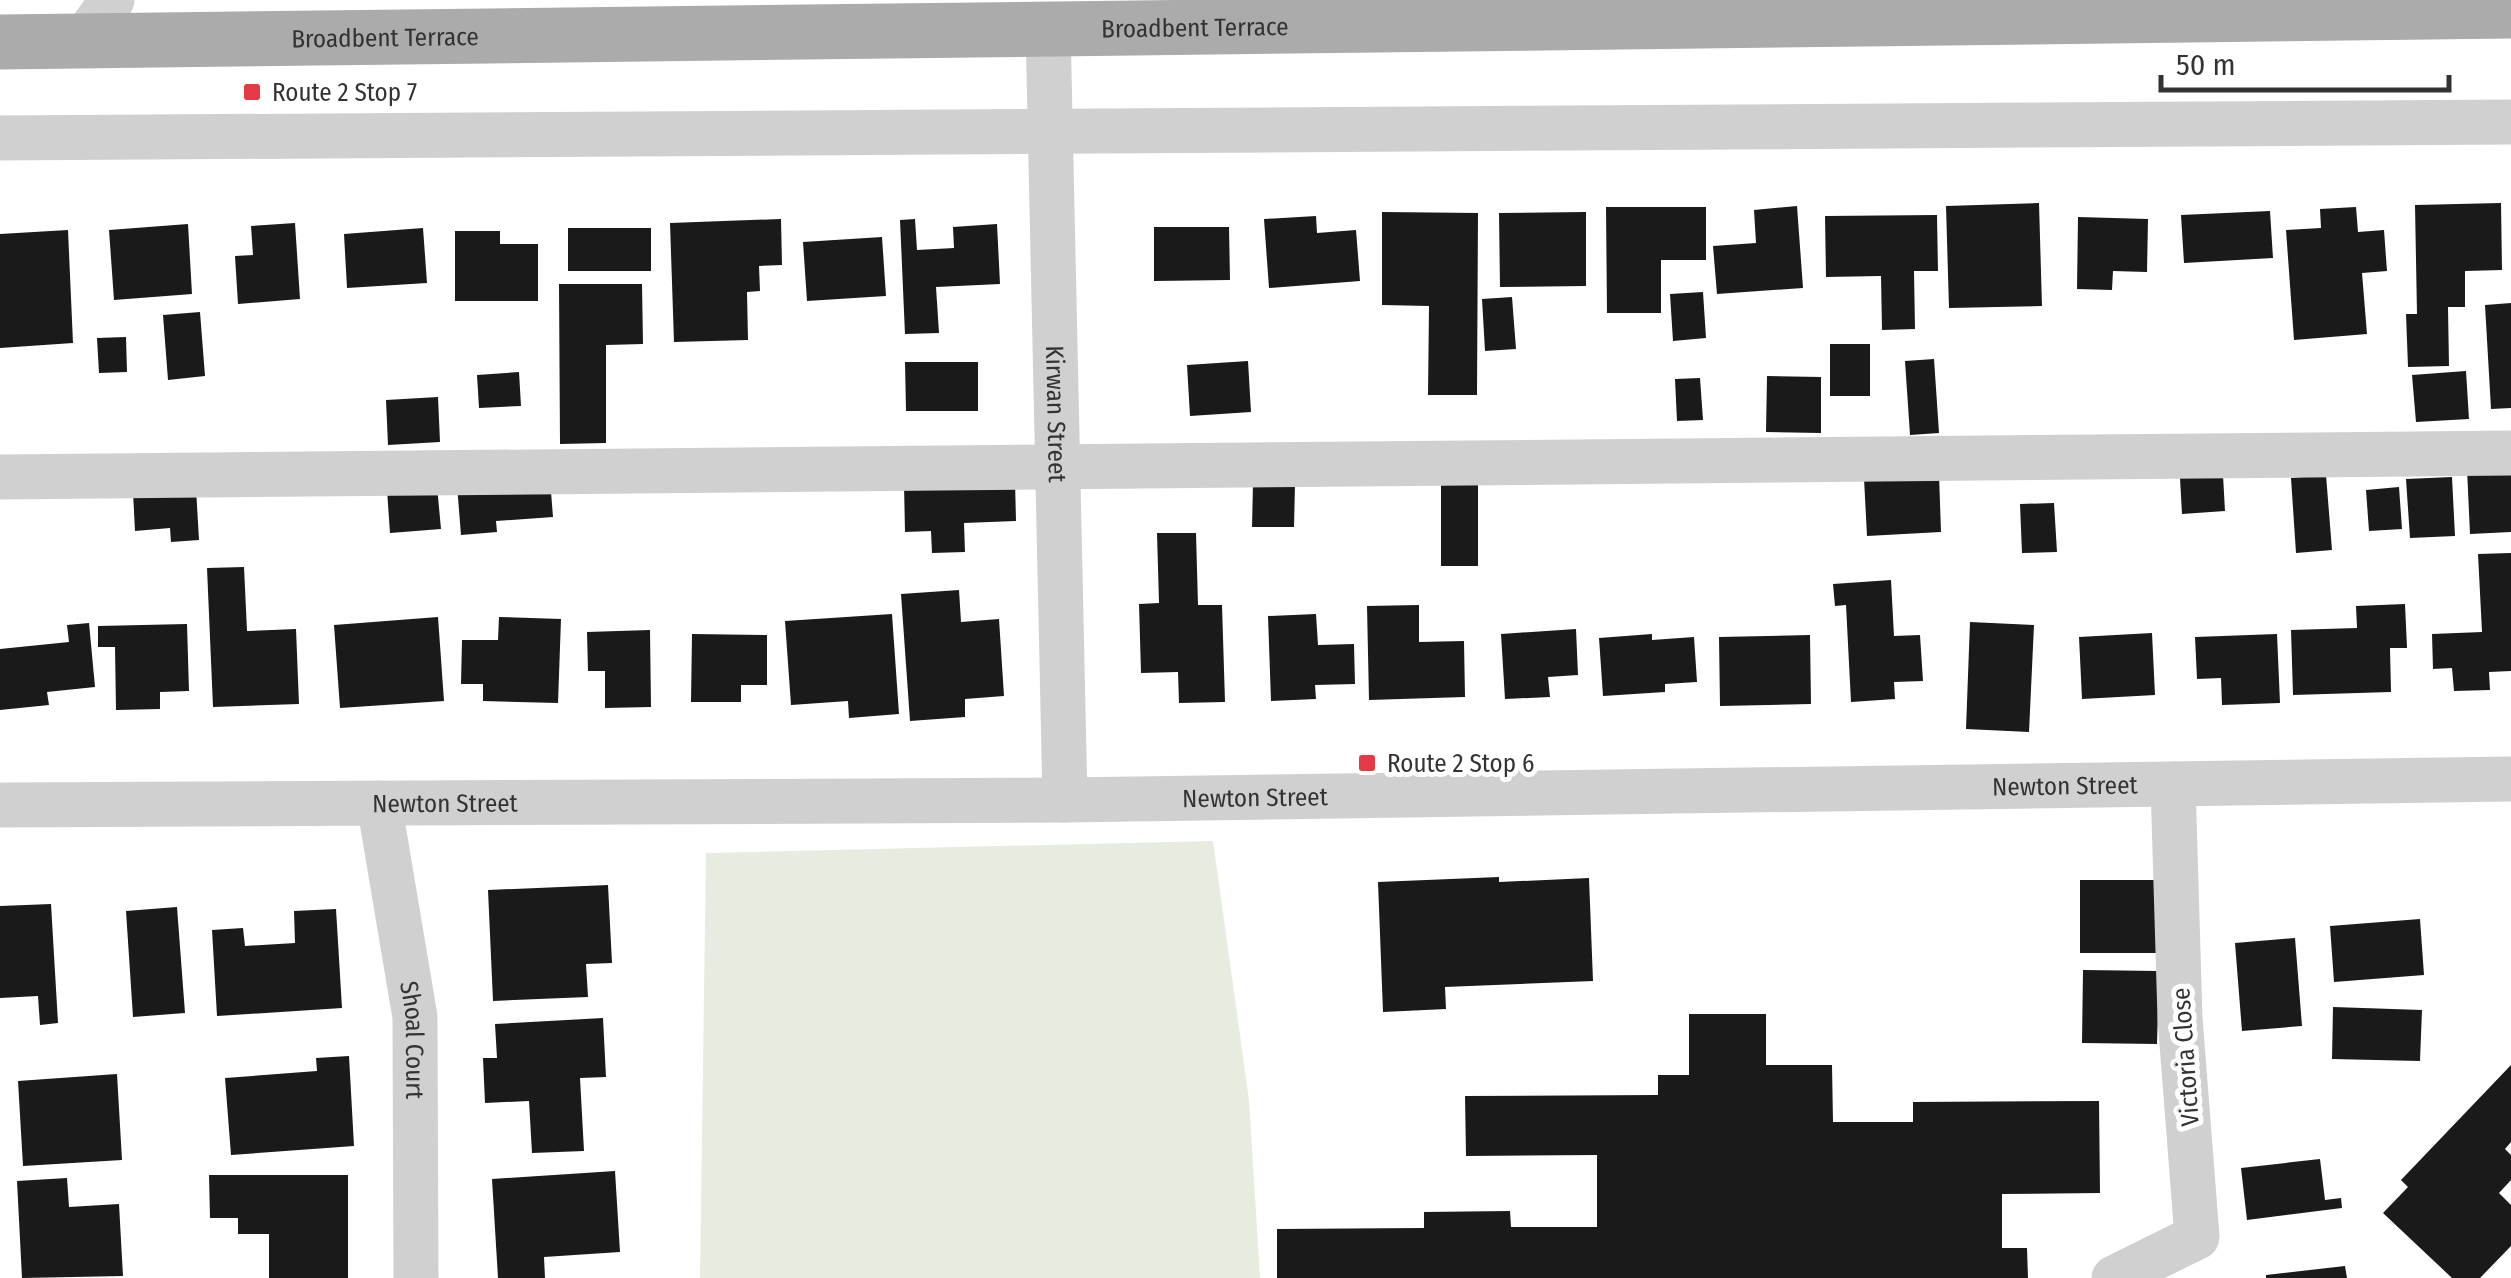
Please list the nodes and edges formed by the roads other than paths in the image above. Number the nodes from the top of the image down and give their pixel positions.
1 (1595, 10) edge
2 (2511, 11) edge
3 (98, 20) edge
4 (1048, 26) junction
5 (0, 42) edge
6 (2511, 122) edge
7 (1050, 134) junction
8 (0, 138) edge
9 (2511, 452) edge
10 (1058, 466) junction
11 (0, 476) edge
12 (2511, 779) edge
13 (2173, 784) junction
14 (1066, 800) junction
15 (379, 803) junction
16 (0, 805) edge
17 (416, 1278) edge
18 (2114, 1278) edge

1 - 2 main road, Broadbent Terrace
1 - 4 main road, Broadbent Terrace
3 - 4 main road, Broadbent Terrace
3 - 5 main road, Broadbent Terrace
4 - 7 street, Kirwan Street
6 - 7 street
7 - 8 street
7 - 10 street, Kirwan Street
9 - 10 street
10 - 11 street
10 - 14 street, Kirwan Street
12 - 13 street, Newton Street
13 - 14 street, Newton Street
13 - 18 street, Victoria Close
14 - 15 street, Newton Street
15 - 16 street, Newton Street
15 - 17 street, Shoal Court

